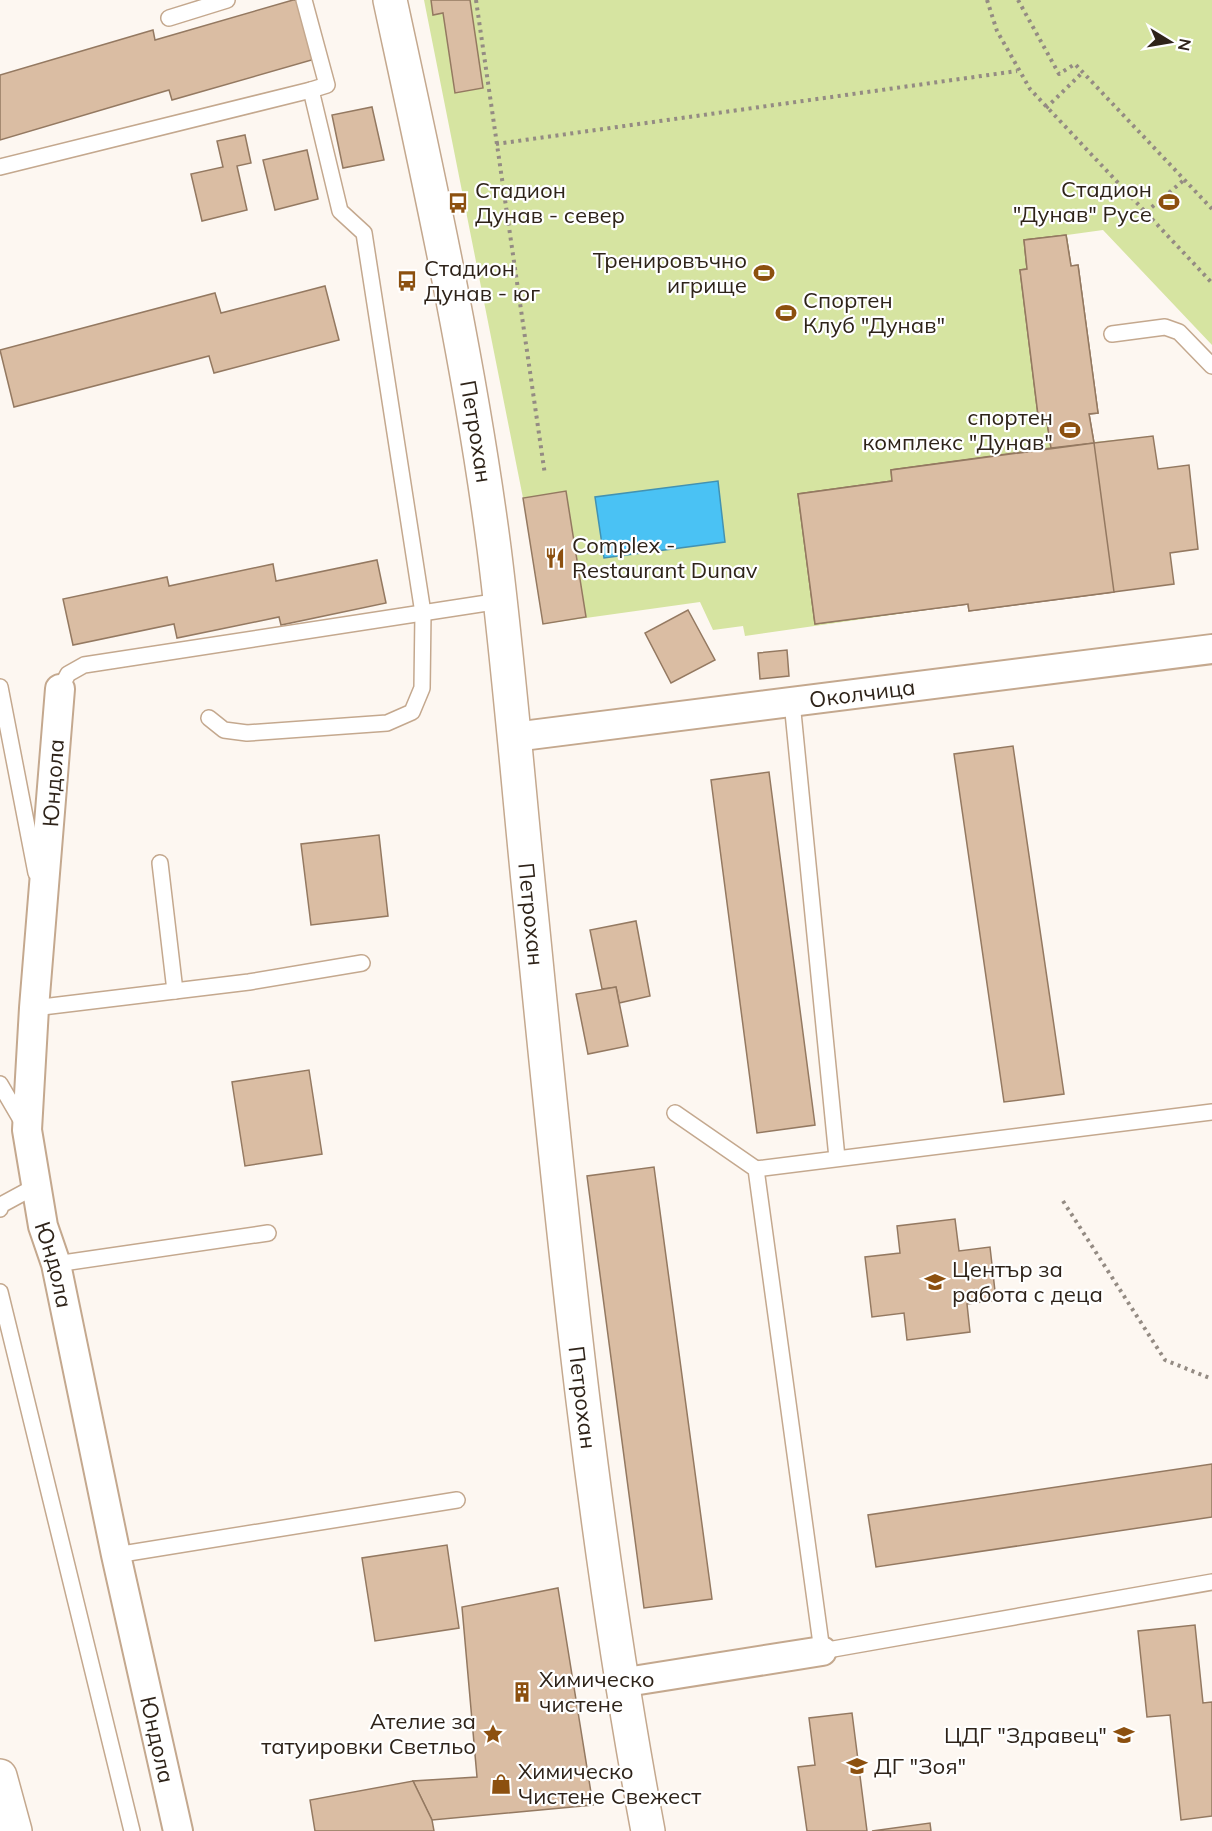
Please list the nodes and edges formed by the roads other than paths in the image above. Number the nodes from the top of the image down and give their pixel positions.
1 (227, 0) edge
2 (304, 0) edge
3 (390, 0) edge
4 (168, 18) dead end
5 (311, 90) junction
6 (0, 167) edge
7 (1112, 334) dead end
8 (1212, 366) edge
9 (500, 601) junction
10 (423, 613) junction
11 (1212, 649) edge
12 (0, 687) edge
13 (60, 689) joint
14 (792, 702) junction
15 (209, 718) dead end
16 (514, 737) junction
17 (160, 863) dead end
18 (43, 912) junction
19 (362, 963) dead end
20 (175, 991) junction
21 (34, 1008) junction
22 (0, 1084) edge
23 (1212, 1112) edge
24 (675, 1113) dead end
25 (27, 1130) junction
26 (837, 1158) junction
27 (756, 1169) junction
28 (36, 1186) junction
29 (0, 1209) edge
30 (268, 1233) dead end
31 (56, 1264) junction
32 (0, 1292) edge
33 (457, 1500) dead end
34 (116, 1555) junction
35 (1212, 1582) edge
36 (822, 1651) junction
37 (620, 1683) junction
38 (0, 1776) edge
39 (15, 1831) edge
40 (132, 1831) edge
41 (177, 1831) edge
42 (648, 1831) edge

1 - 4 lane
2 - 5 lane
3 - 9 main road, Петрохан
5 - 6 lane
5 - 10 lane
7 - 8 lane
9 - 10 lane
9 - 16 main road, Петрохан
10 - 13 lane
10 - 15 lane
11 - 14 street, Околчица
12 - 18 lane
13 - 18 street, Юндола
14 - 16 street, Околчица
14 - 26 lane
16 - 37 main road, Петрохан
17 - 20 lane
18 - 21 street, Юндола
19 - 20 lane
20 - 21 lane
21 - 25 street, Юндола
22 - 25 lane
23 - 26 lane
24 - 27 lane
25 - 28 street, Юндола
26 - 27 lane
27 - 36 lane
28 - 29 lane
28 - 31 street, Юндола
30 - 31 lane
31 - 34 street, Юндола
32 - 40 lane
33 - 34 lane
34 - 41 street, Юндола
35 - 36 lane
36 - 37 street
37 - 42 main road, Петрохан
38 - 39 main road

